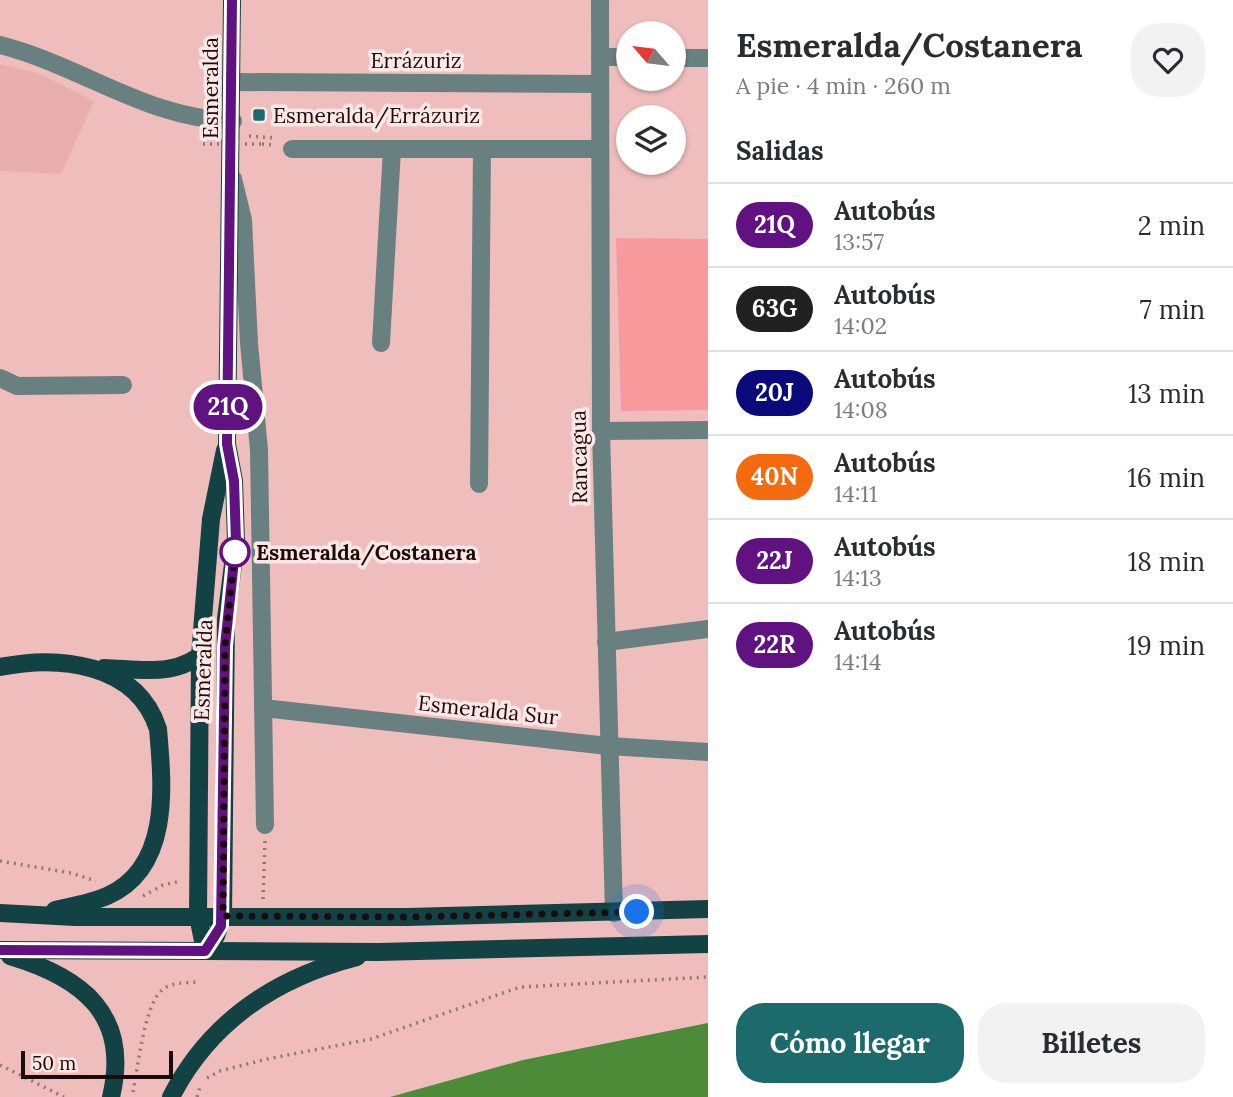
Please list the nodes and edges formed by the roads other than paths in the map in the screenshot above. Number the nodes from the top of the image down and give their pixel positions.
1 (232, 0) edge
2 (600, 0) edge
3 (0, 45) edge
4 (600, 57) junction
5 (616, 57) edge
6 (686, 58) edge
7 (708, 58) edge
8 (232, 82) junction
9 (600, 84) junction
10 (233, 121) junction
11 (292, 149) dead end
12 (392, 149) junction
13 (482, 149) junction
14 (600, 149) junction
15 (232, 175) junction
16 (382, 343) dead end
17 (0, 378) edge
18 (123, 385) dead end
19 (708, 430) edge
20 (601, 431) junction
21 (227, 444) junction
22 (479, 484) dead end
23 (226, 620) junction
24 (708, 629) edge
25 (606, 642) junction
26 (200, 656) junction
27 (0, 666) edge
28 (93, 668) junction
29 (263, 708) junction
30 (608, 746) junction
31 (708, 752) edge
32 (265, 825) road end
33 (708, 909) edge
34 (0, 913) edge
35 (614, 913) junction
36 (21, 915) junction
37 (198, 916) junction
38 (223, 916) junction
39 (708, 944) edge
40 (0, 951) edge
41 (205, 951) junction
42 (378, 952) junction
43 (111, 1097) edge
44 (171, 1097) edge

1 - 8 main road, Esmeralda
2 - 4 street, Rancagua
3 - 10 street
4 - 5 street
4 - 9 street, Rancagua
6 - 7 street
8 - 9 street, Errázuriz
8 - 10 main road, Esmeralda
9 - 14 street, Rancagua
10 - 15 main road, Esmeralda
11 - 12 street
12 - 13 street
12 - 16 street
13 - 14 street
13 - 22 street
14 - 20 street, Rancagua
15 - 21 main road, Esmeralda
15 - 29 street, Esmeralda
17 - 18 street
19 - 20 street
20 - 25 street, Rancagua
21 - 23 main road, Esmeralda
21 - 26 main road
23 - 26 main road
23 - 38 main road, Esmeralda
24 - 25 street
25 - 30 street, Rancagua
26 - 28 main road
26 - 37 main road
27 - 28 main road
28 - 36 main road
29 - 30 street, Esmeralda Sur
29 - 32 street, Esmeralda
30 - 31 street, Esmeralda Sur
30 - 35 street, Rancagua
33 - 35 main road
34 - 36 main road
35 - 38 main road
36 - 37 main road
37 - 38 main road
37 - 41 main road
38 - 41 main road
39 - 42 main road
40 - 41 main road
40 - 43 main road
41 - 42 main road
42 - 44 main road

